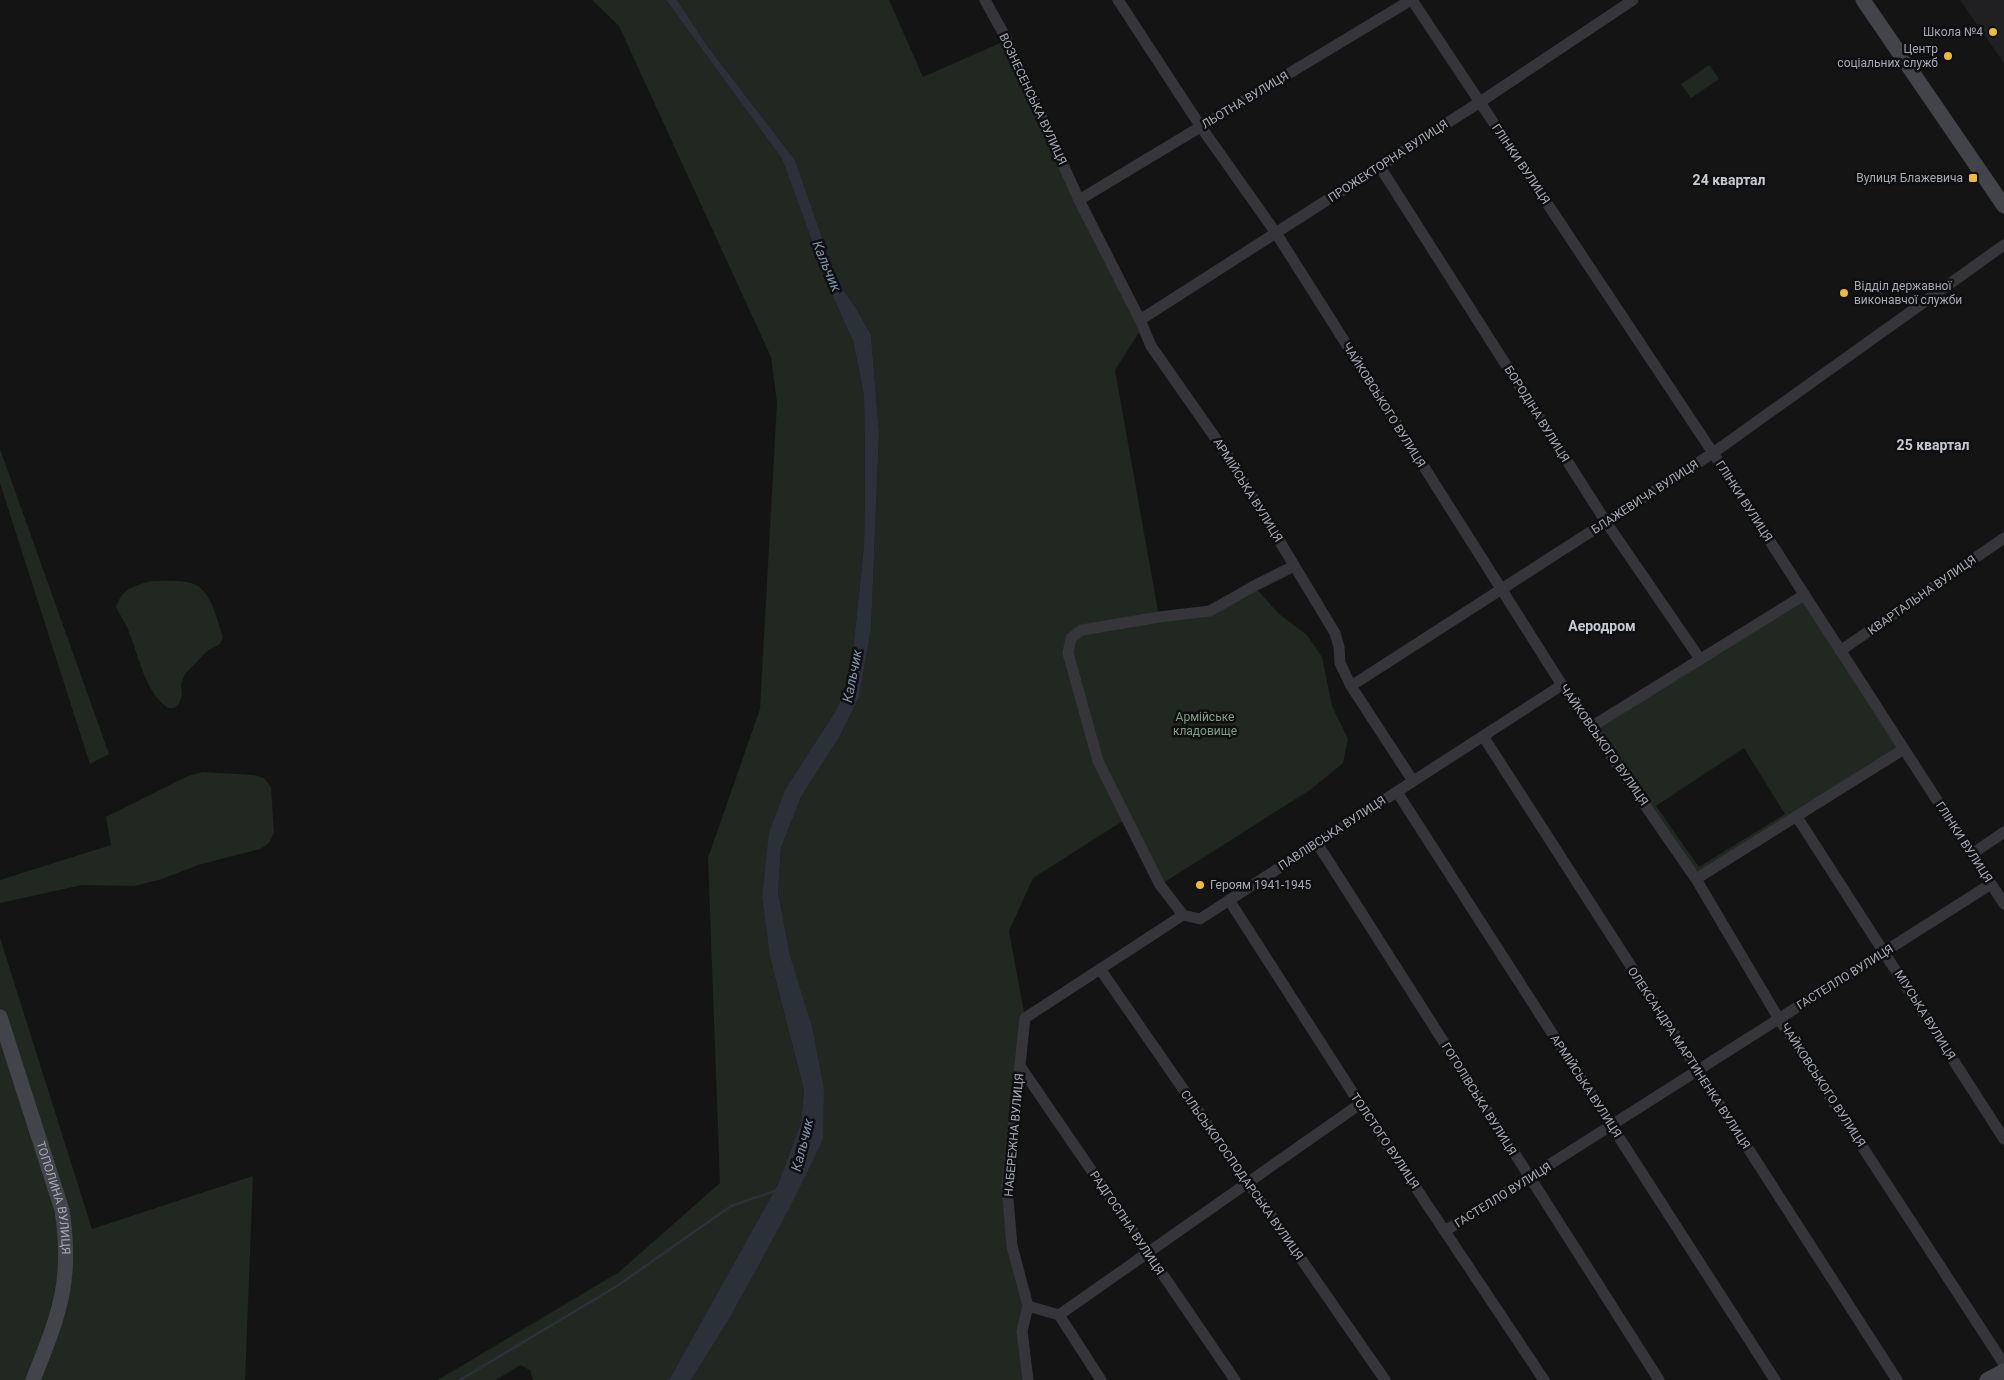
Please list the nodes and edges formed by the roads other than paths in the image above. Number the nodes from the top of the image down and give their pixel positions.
1 (985, 0) edge
2 (1118, 0) edge
3 (1411, 0) edge
4 (1633, 0) edge
5 (1863, 0) edge
6 (1480, 102) junction
7 (1201, 127) junction
8 (1380, 167) junction
9 (1079, 200) junction
10 (2004, 206) edge
11 (1276, 233) junction
12 (2004, 245) edge
13 (1140, 320) junction
14 (1713, 453) junction
15 (1606, 522) junction
16 (2004, 538) edge
17 (1294, 566) junction
18 (1501, 589) junction
19 (1804, 595) junction
20 (1840, 651) junction
21 (1700, 659) junction
22 (1562, 685) junction
23 (1351, 686) junction
24 (1591, 727) junction
25 (1483, 736) junction
26 (1904, 749) junction
27 (1413, 781) junction
28 (1397, 792) junction
29 (1796, 817) junction
30 (2004, 832) edge
31 (1317, 843) junction
32 (1972, 854) junction
33 (1696, 879) junction
34 (1991, 884) junction
35 (1229, 900) junction
36 (2004, 904) edge
37 (1183, 915) junction
38 (1885, 952) junction
39 (1100, 969) junction
40 (0, 1017) edge
41 (1779, 1019) junction
42 (1020, 1066) junction
43 (1697, 1071) junction
44 (1360, 1104) junction
45 (1611, 1126) junction
46 (2004, 1139) edge
47 (1529, 1178) junction
48 (1248, 1183) junction
49 (1445, 1231) junction
50 (1148, 1253) junction
51 (1028, 1306) junction
52 (1059, 1315) junction
53 (2004, 1364) edge
54 (2004, 1371) edge
55 (33, 1380) edge
56 (1028, 1380) edge
57 (1100, 1380) edge
58 (1235, 1380) edge
59 (1385, 1380) edge
60 (1544, 1380) edge
61 (1659, 1380) edge
62 (1774, 1380) edge
63 (1897, 1380) edge
64 (1987, 1380) edge

1 - 9 street, ВОЗНЕСЕНСЬКА ВУЛИЦЯ
2 - 7 street
3 - 6 street, ГЛІНКИ ВУЛИЦЯ
3 - 7 street, ЛЬОТНА ВУЛИЦЯ
4 - 6 street, ПРОЖЕКТОРНА ВУЛИЦЯ
5 - 10 main road
6 - 8 street, ПРОЖЕКТОРНА ВУЛИЦЯ
6 - 14 street, ГЛІНКИ ВУЛИЦЯ
7 - 9 street, ЛЬОТНА ВУЛИЦЯ
7 - 11 street, ЧАЙКОВСЬКОГО ВУЛИЦЯ
8 - 11 street, ПРОЖЕКТОРНА ВУЛИЦЯ
8 - 15 street, БОРОДІНА ВУЛИЦЯ
9 - 13 street, АРМІЙСЬКА ВУЛИЦЯ
11 - 13 street, ПРОЖЕКТОРНА ВУЛИЦЯ
11 - 18 street, ЧАЙКОВСЬКОГО ВУЛИЦЯ
12 - 14 street, БЛАЖЕВИЧА ВУЛИЦЯ
13 - 17 street, АРМІЙСЬКА ВУЛИЦЯ
14 - 15 street, БЛАЖЕВИЧА ВУЛИЦЯ
14 - 19 street, ГЛІНКИ ВУЛИЦЯ
15 - 18 street, БЛАЖЕВИЧА ВУЛИЦЯ
15 - 21 street, БОРОДІНА ВУЛИЦЯ
16 - 20 street, КВАРТАЛЬНА ВУЛИЦЯ
17 - 23 street, АРМІЙСЬКА ВУЛИЦЯ
17 - 37 street
18 - 22 street, ЧАЙКОВСЬКОГО ВУЛИЦЯ
18 - 23 street, БЛАЖЕВИЧА ВУЛИЦЯ
19 - 20 street, ГЛІНКИ ВУЛИЦЯ
19 - 21 street
20 - 26 street, ГЛІНКИ ВУЛИЦЯ
21 - 24 street
22 - 24 street, ЧАЙКОВСЬКОГО ВУЛИЦЯ
22 - 25 street, ПАВЛІВСЬКА ВУЛИЦЯ
23 - 27 street, АРМІЙСЬКА ВУЛИЦЯ
24 - 33 street, ЧАЙКОВСЬКОГО ВУЛИЦЯ
25 - 27 street, ПАВЛІВСЬКА ВУЛИЦЯ
25 - 43 street, ОЛЕКСАНДРА МАРТИНЕНКА ВУЛИЦЯ
26 - 29 street
26 - 32 street, ГЛІНКИ ВУЛИЦЯ
27 - 28 street, ПАВЛІВСЬКА ВУЛИЦЯ
28 - 31 street, ПАВЛІВСЬКА ВУЛИЦЯ
28 - 45 street, АРМІЙСЬКА ВУЛИЦЯ
29 - 33 street
29 - 38 street, МІУСЬКА ВУЛИЦЯ
30 - 32 street
31 - 35 street, ПАВЛІВСЬКА ВУЛИЦЯ
31 - 47 street, ГОГОЛІВСЬКА ВУЛИЦЯ
32 - 34 street, ГЛІНКИ ВУЛИЦЯ
33 - 41 street, ЧАЙКОВСЬКОГО ВУЛИЦЯ
34 - 36 street, ГЛІНКИ ВУЛИЦЯ
34 - 38 street, ГАСТЕЛЛО ВУЛИЦЯ
35 - 37 street, ПАВЛІВСЬКА ВУЛИЦЯ
35 - 44 street, ТОЛСТОГО ВУЛИЦЯ
37 - 39 street
38 - 41 street, ГАСТЕЛЛО ВУЛИЦЯ
38 - 46 street, МІУСЬКА ВУЛИЦЯ
39 - 42 street, НАБЕРЕЖНА ВУЛИЦЯ
39 - 48 street, СІЛЬСЬКОГОСПОДАРСЬКА ВУЛИЦЯ
40 - 55 main road, ТОПОЛИНА ВУЛИЦЯ
41 - 43 street, ГАСТЕЛЛО ВУЛИЦЯ
41 - 53 street, ЧАЙКОВСЬКОГО ВУЛИЦЯ
42 - 50 street, РАДГОСПНА ВУЛИЦЯ
42 - 51 street, НАБЕРЕЖНА ВУЛИЦЯ
43 - 45 street, ГАСТЕЛЛО ВУЛИЦЯ
43 - 63 street, ОЛЕКСАНДРА МАРТИНЕНКА ВУЛИЦЯ
44 - 48 street
44 - 49 street, ТОЛСТОГО ВУЛИЦЯ
45 - 47 street, ГАСТЕЛЛО ВУЛИЦЯ
45 - 62 street, АРМІЙСЬКА ВУЛИЦЯ
47 - 49 street, ГАСТЕЛЛО ВУЛИЦЯ
47 - 61 street, ГОГОЛІВСЬКА ВУЛИЦЯ
48 - 50 street
48 - 59 street, СІЛЬСЬКОГОСПОДАРСЬКА ВУЛИЦЯ
49 - 60 street, ТОЛСТОГО ВУЛИЦЯ
50 - 52 street
50 - 58 street, РАДГОСПНА ВУЛИЦЯ
51 - 52 street
51 - 56 street, НАБЕРЕЖНА ВУЛИЦЯ
52 - 57 street
54 - 64 main road

